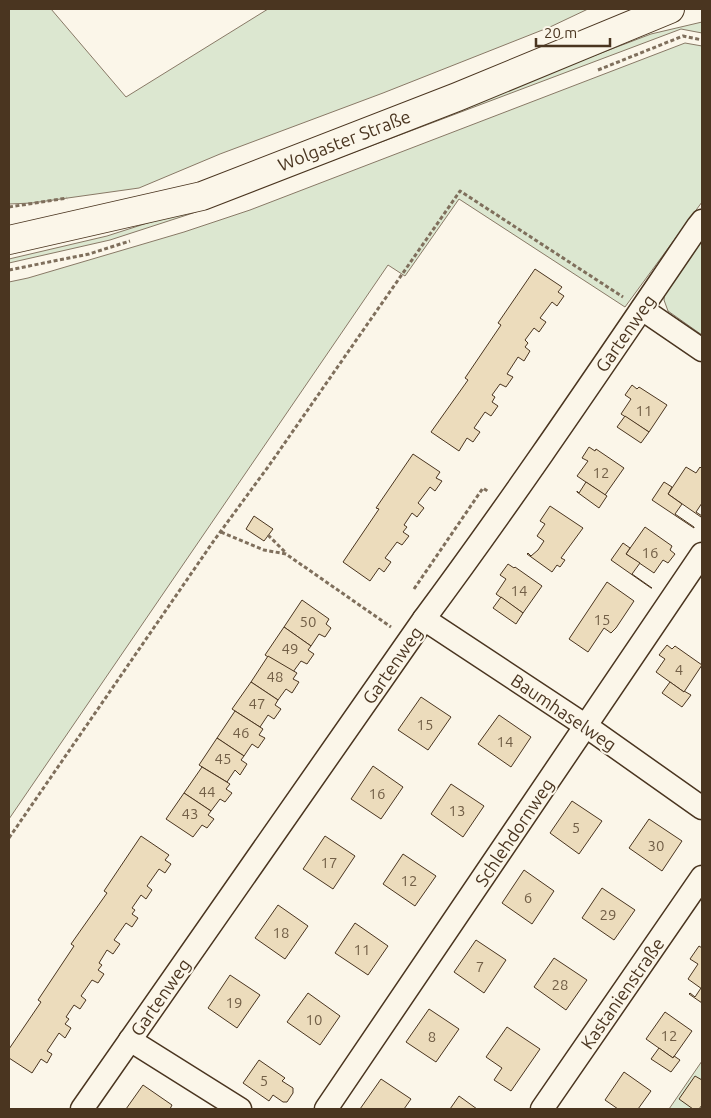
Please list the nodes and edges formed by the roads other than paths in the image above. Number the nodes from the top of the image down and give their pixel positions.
1 (670, 9) edge
2 (702, 221) edge
3 (9, 240) edge
4 (642, 309) junction
5 (702, 350) edge
6 (702, 554) edge
7 (424, 619) junction
8 (586, 726) junction
9 (702, 808) edge
10 (702, 877) edge
11 (130, 1040) junction
12 (82, 1109) edge
13 (240, 1109) edge
14 (326, 1109) edge
15 (542, 1109) edge

1 - 3 main road, Wolgaster Straße
2 - 4 street, Gartenweg
4 - 5 street
4 - 7 street, Gartenweg
6 - 8 street, Schlehdornweg
7 - 8 street, Baumhaselweg
7 - 11 street, Gartenweg
8 - 9 street, Baumhaselweg
8 - 14 street, Schlehdornweg
10 - 15 street, Kastanienstraße
11 - 12 street, Gartenweg
11 - 13 street

